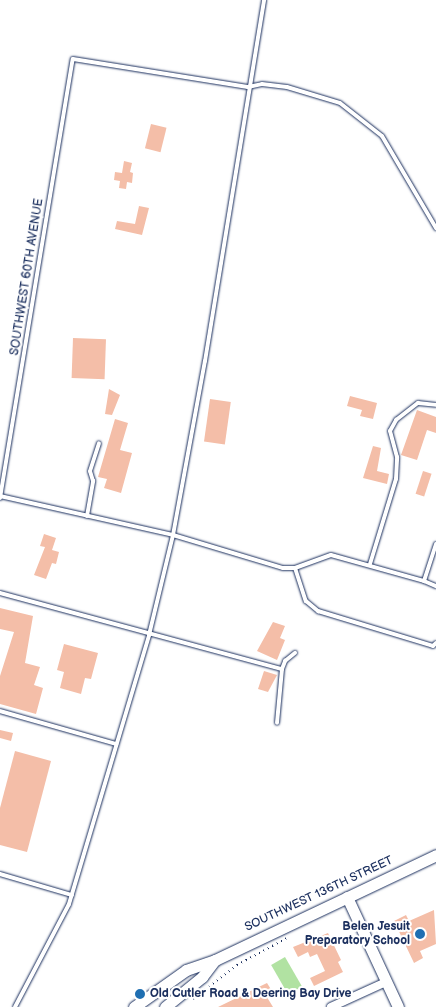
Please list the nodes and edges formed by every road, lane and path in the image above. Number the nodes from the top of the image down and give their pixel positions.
1 (264, 0) edge
2 (248, 88) junction
3 (436, 228) edge
4 (436, 405) edge
5 (99, 443) dead end
6 (0, 497) edge
7 (87, 516) junction
8 (173, 535) junction
9 (436, 544) edge
10 (370, 564) junction
11 (295, 568) junction
12 (424, 581) junction
13 (436, 586) edge
14 (0, 593) edge
15 (150, 635) junction
16 (436, 643) edge
17 (295, 653) dead end
18 (282, 670) junction
19 (0, 711) edge
20 (277, 723) dead end
21 (116, 744) junction
22 (436, 855) edge
23 (0, 874) edge
24 (72, 895) junction
25 (347, 897) junction
26 (293, 935) dead end
27 (215, 960) junction
28 (386, 982) junction
29 (188, 1003) dead end
30 (166, 1005) edge
31 (15, 1007) edge
32 (134, 1007) edge
33 (331, 1007) edge
34 (398, 1007) edge

1 - 2 lane
2 - 3 lane
2 - 6 lane, SOUTHWEST 60TH AVENUE
2 - 8 lane
4 - 10 lane
5 - 7 lane
6 - 7 lane
7 - 8 lane
8 - 11 lane
8 - 15 lane
9 - 12 lane
10 - 11 lane
10 - 12 lane
11 - 16 lane
12 - 13 lane
14 - 15 lane
15 - 18 lane
15 - 21 lane
17 - 18 lane
18 - 20 lane
19 - 21 lane
21 - 24 lane
22 - 25 main road, SOUTHWEST 136TH STREET
23 - 24 lane
24 - 31 lane
25 - 27 main road, SOUTHWEST 136TH STREET
25 - 28 main road
26 - 29 path
27 - 30 main road, SOUTHWEST 136TH STREET
27 - 32 main road, SOUTHWEST 136TH STREET
28 - 33 street
28 - 34 main road

